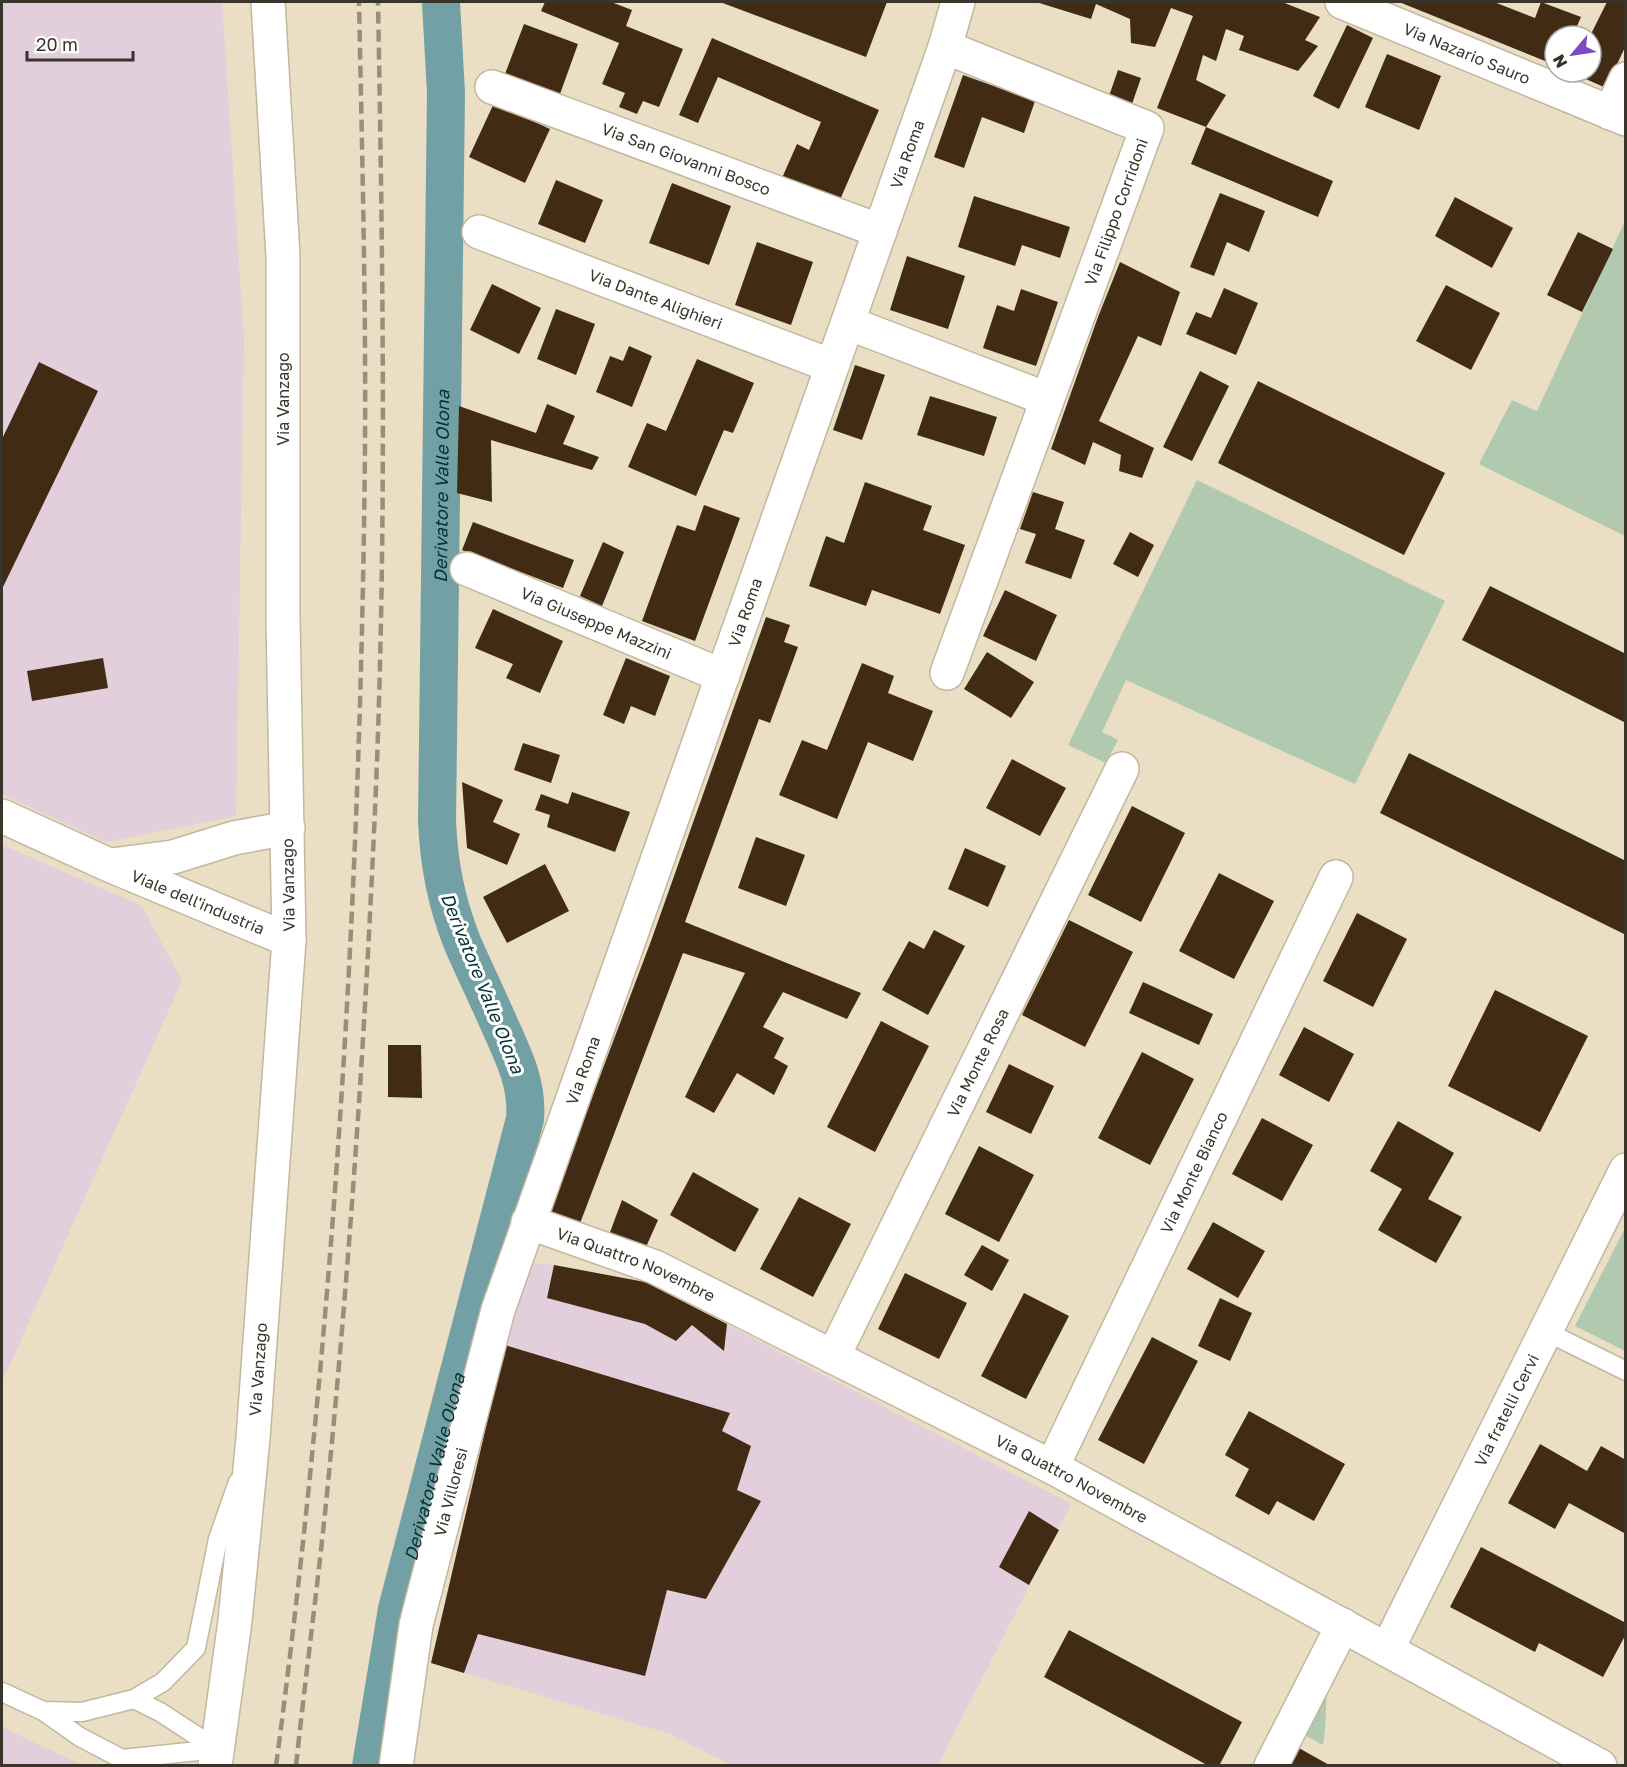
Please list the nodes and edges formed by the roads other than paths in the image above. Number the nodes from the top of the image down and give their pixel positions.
1 (268, 2) edge
2 (958, 2) edge
3 (1342, 2) edge
4 (945, 47) junction
5 (1626, 79) edge
6 (492, 87) dead end
7 (1618, 116) edge
8 (880, 231) junction
9 (479, 232) dead end
10 (848, 323) junction
11 (832, 366) junction
12 (1047, 399) junction
13 (467, 569) dead end
14 (947, 673) dead end
15 (723, 676) junction
16 (1122, 769) dead end
17 (2, 816) edge
18 (288, 828) junction
19 (109, 865) junction
20 (1336, 877) dead end
21 (289, 940) junction
22 (1626, 1170) edge
23 (528, 1222) junction
24 (1545, 1331) junction
25 (833, 1356) junction
26 (1626, 1371) edge
27 (253, 1438) junction
28 (1052, 1467) junction
29 (1343, 1625) junction
30 (1388, 1650) junction
31 (2, 1692) edge
32 (134, 1700) junction
33 (43, 1711) junction
34 (216, 1757) edge
35 (124, 1762) edge
36 (396, 1766) edge
37 (1271, 1766) edge
38 (1600, 1766) edge

1 - 18 street, Via Vanzago
2 - 4 street, Via Roma
3 - 7 street, Via Nazario Sauro
4 - 8 street, Via Roma
4 - 12 street, Via Filippo Corridoni
5 - 7 street
6 - 8 street, Via San Giovanni Bosco
8 - 10 street, Via Roma
9 - 11 street, Via Dante Alighieri
10 - 11 street, Via Roma
10 - 12 street
11 - 15 street, Via Roma
12 - 14 street, Via Filippo Corridoni
13 - 15 street, Via Giuseppe Mazzini
15 - 23 street, Via Roma
16 - 25 street, Via Monte Rosa
17 - 19 street, Viale dell'industria
18 - 19 street, Viale dell'industria
18 - 21 street, Via Vanzago
19 - 21 street, Viale dell'industria
20 - 28 street, Via Monte Bianco
21 - 27 street, Via Vanzago
22 - 24 street, Via fratelli Cervi
23 - 25 street, Via Quattro Novembre
23 - 36 street, Via Villoresi
24 - 26 lane
24 - 30 street, Via fratelli Cervi
25 - 28 street, Via Quattro Novembre
27 - 32 lane
27 - 34 street, Via Vanzago
28 - 29 street, Via Quattro Novembre
29 - 30 street, Via Quattro Novembre
29 - 37 street
30 - 38 street, Via Quattro Novembre
31 - 33 lane
32 - 33 lane
32 - 34 lane
33 - 35 lane
34 - 35 lane

